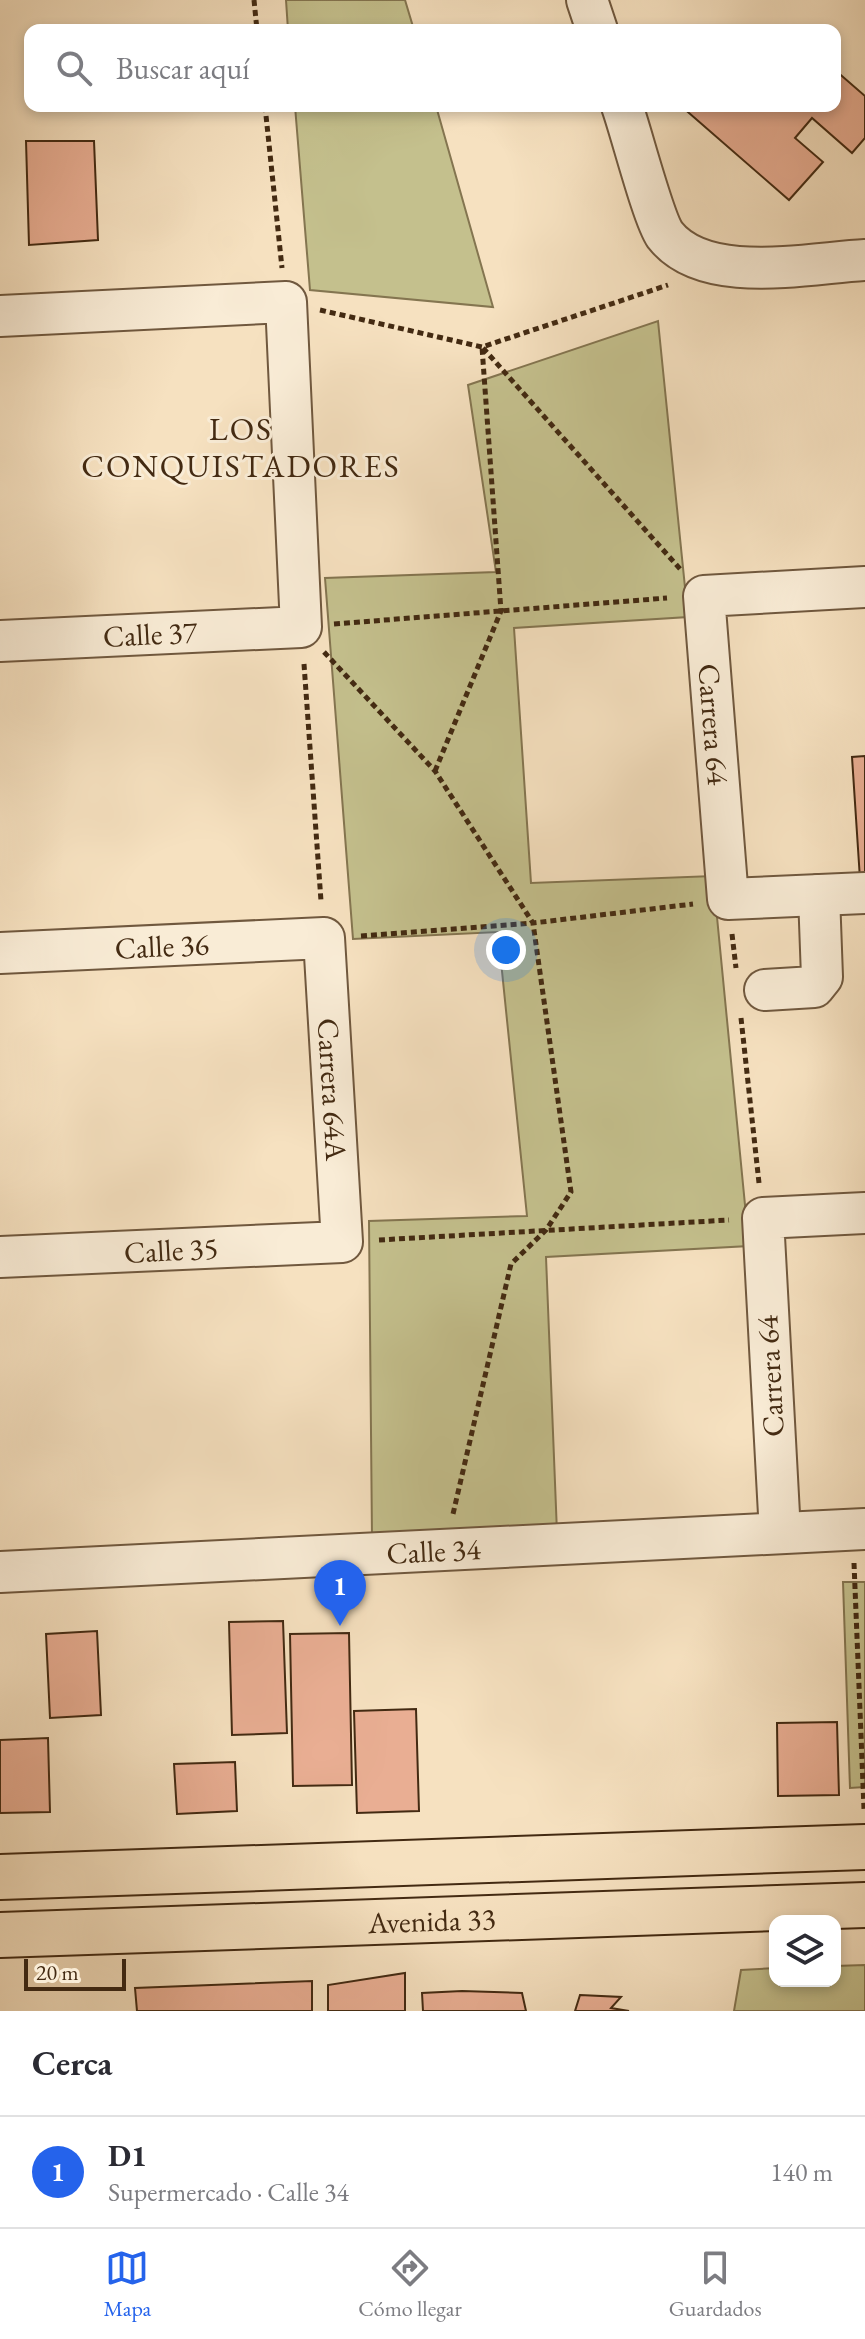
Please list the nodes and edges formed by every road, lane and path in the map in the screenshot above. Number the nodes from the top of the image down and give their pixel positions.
1 (254, 0) edge
2 (587, 0) edge
3 (256, 24) edge
4 (595, 24) edge
5 (266, 112) edge
6 (624, 112) edge
7 (865, 260) edge
8 (683, 272) junction
9 (286, 302) junction
10 (0, 316) edge
11 (482, 347) junction
12 (865, 587) edge
13 (704, 596) junction
14 (501, 611) junction
15 (301, 627) junction
16 (0, 641) edge
17 (435, 771) junction
18 (865, 893) edge
19 (819, 895) junction
20 (728, 899) junction
21 (533, 923) junction
22 (324, 938) junction
23 (0, 953) edge
24 (747, 990) junction
25 (865, 1213) edge
26 (763, 1218) junction
27 (546, 1230) junction
28 (342, 1242) junction
29 (0, 1257) edge
30 (859, 1530) edge
31 (780, 1533) junction
32 (444, 1550) junction
33 (0, 1572) edge
34 (864, 1791) edge
35 (864, 1809) edge
36 (865, 1847) edge
37 (0, 1877) edge
38 (865, 1905) edge
39 (0, 1935) edge

1 - 3 path
2 - 4 street
5 - 9 path
6 - 8 street
7 - 8 street
8 - 11 path
9 - 10 street
9 - 11 path
9 - 15 street
11 - 13 path
11 - 14 path
12 - 13 street
13 - 14 path
13 - 20 street, Carrera 64
14 - 15 path
14 - 17 path
15 - 16 street, Calle 37
15 - 17 path
15 - 22 path
17 - 21 path
18 - 19 street
19 - 20 street
19 - 24 street
20 - 21 path
20 - 24 path
21 - 22 path
21 - 27 path
22 - 23 street, Calle 36
22 - 28 street, Carrera 64A
24 - 26 path
25 - 26 street
26 - 27 path
26 - 31 street, Carrera 64
27 - 28 path
27 - 32 path
28 - 29 street, Calle 35
30 - 31 street, Calle 34
30 - 34 path
31 - 32 street, Calle 34
32 - 33 street, Calle 34
34 - 35 path
36 - 37 main road, Avenida 33
38 - 39 main road, Avenida 33

